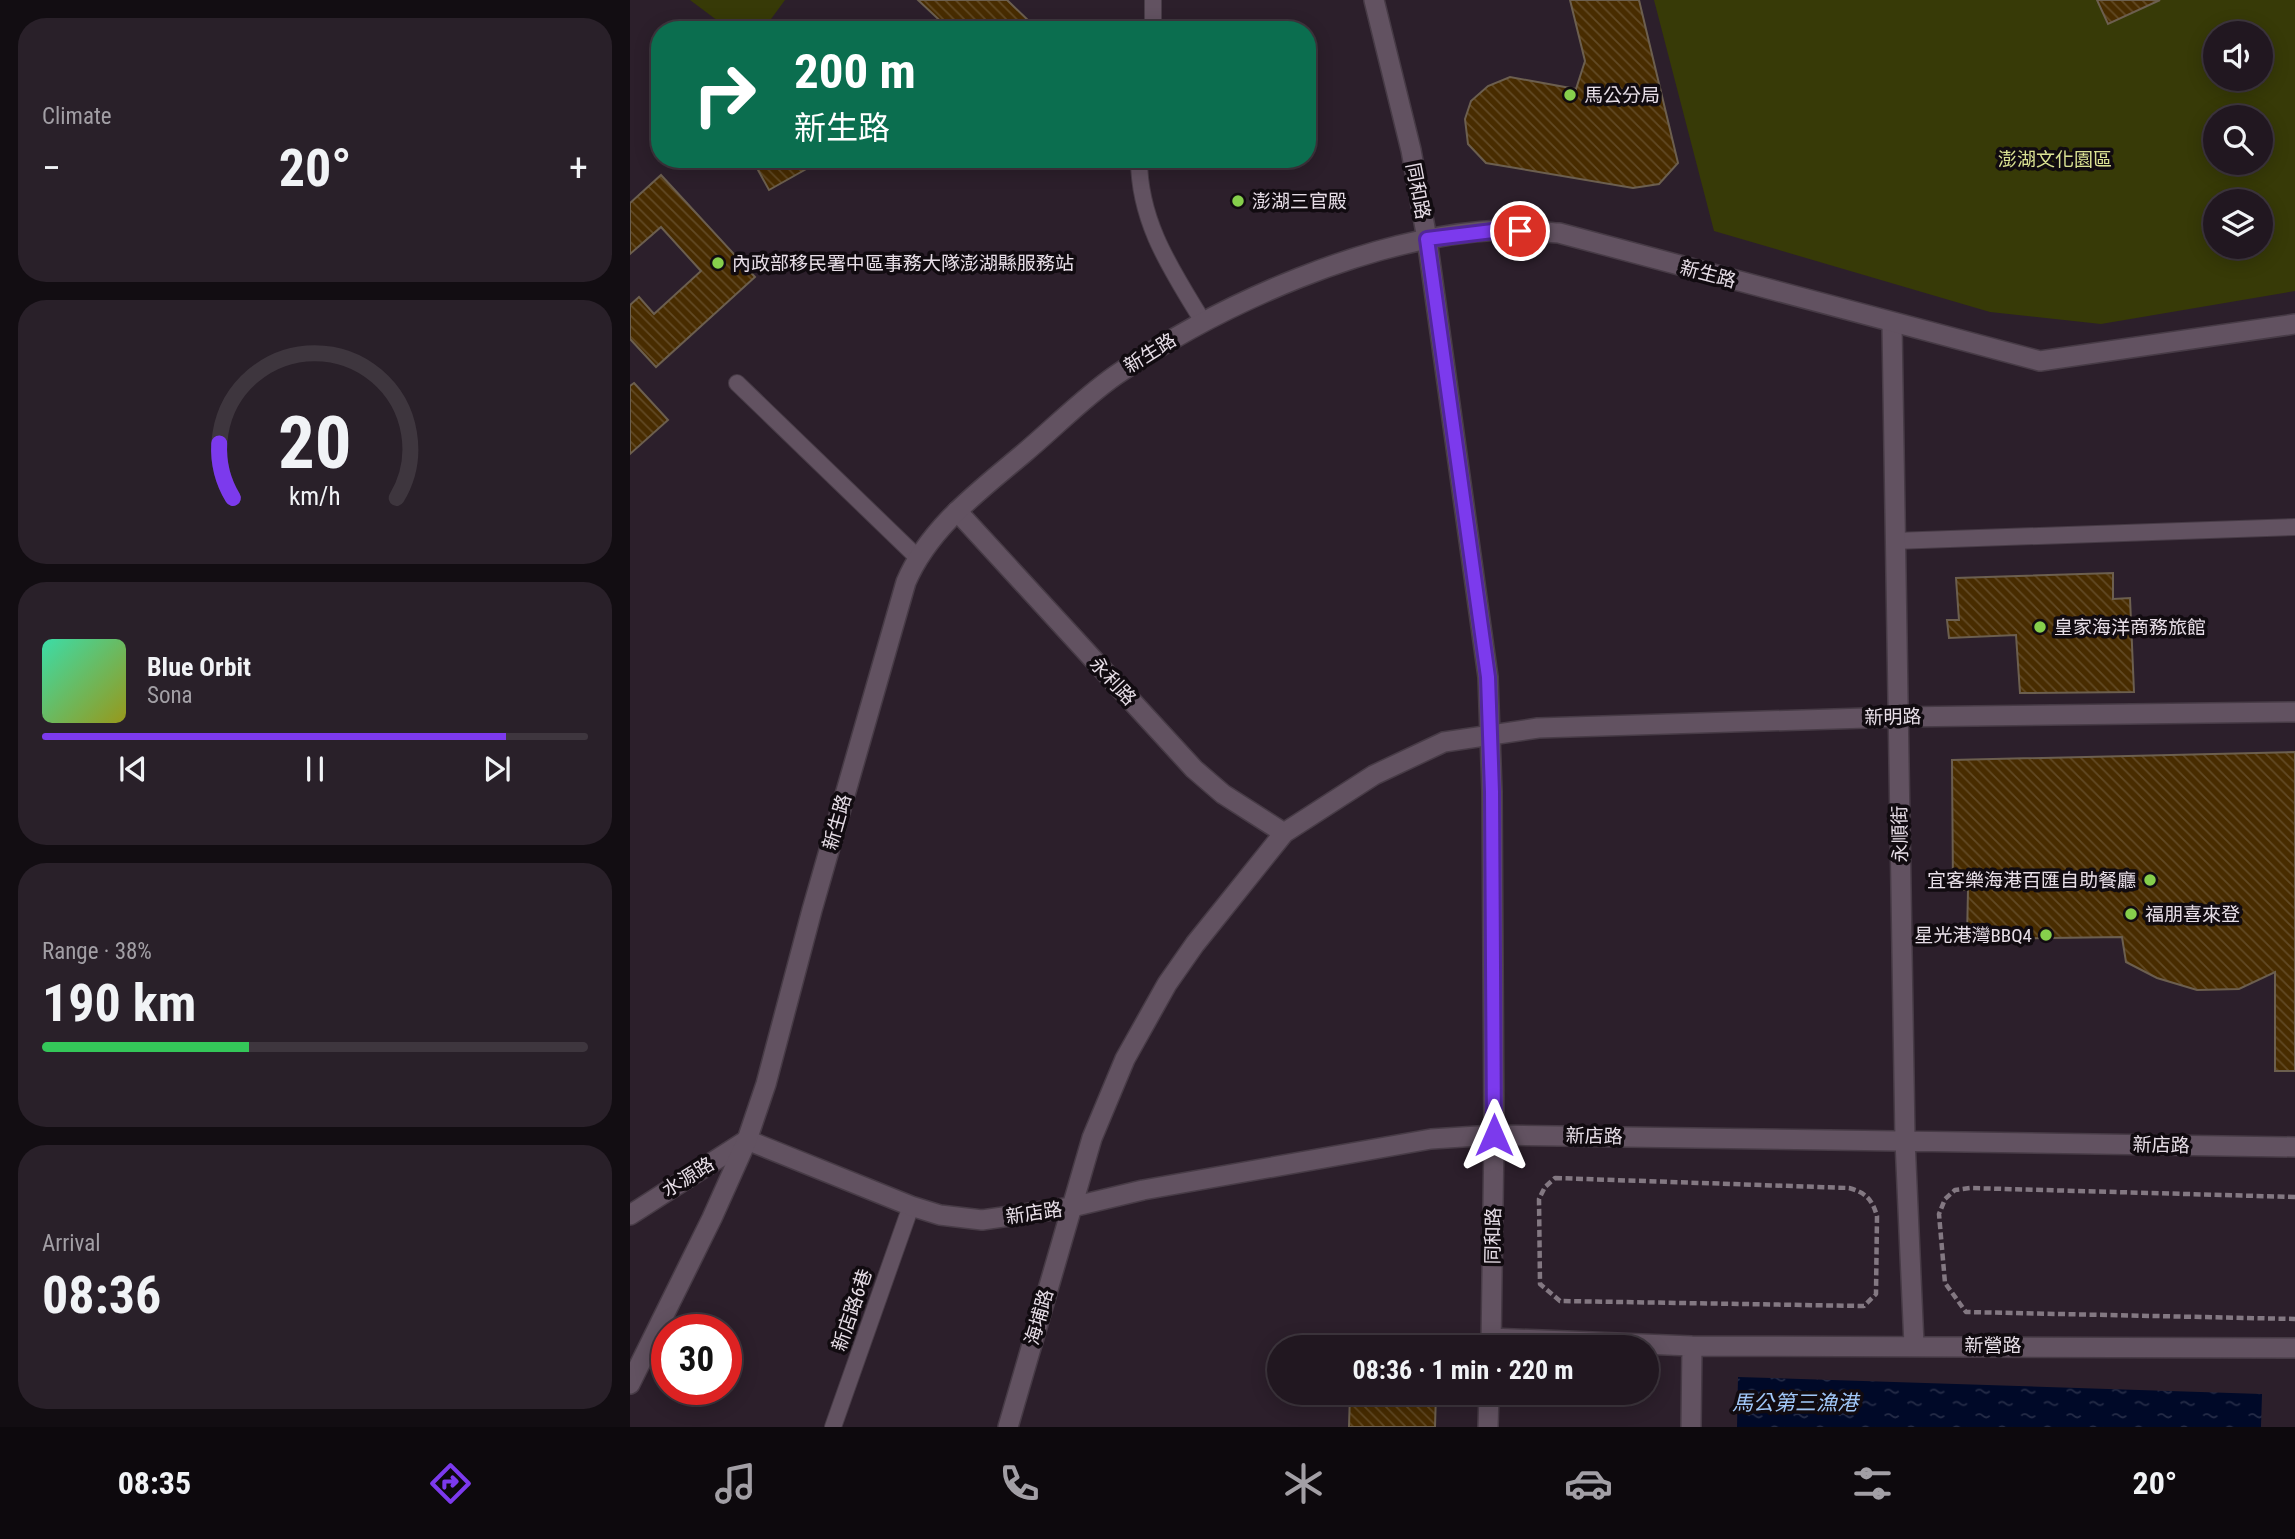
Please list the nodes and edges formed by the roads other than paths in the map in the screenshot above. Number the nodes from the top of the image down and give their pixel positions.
1 (1153, 0) edge
2 (1374, 0) edge
3 (1153, 21) edge
4 (1140, 168) edge
5 (1427, 239) junction
6 (1202, 320) junction
7 (1892, 324) junction
8 (2295, 324) edge
9 (737, 383) dead end
10 (957, 511) junction
11 (2295, 527) edge
12 (1894, 541) junction
13 (917, 557) junction
14 (2295, 712) edge
15 (1898, 717) junction
16 (1491, 734) junction
17 (1284, 833) junction
18 (1494, 1135) junction
19 (747, 1140) junction
20 (1905, 1140) junction
21 (2295, 1147) edge
22 (911, 1206) junction
23 (1072, 1208) junction
24 (630, 1214) edge
25 (1491, 1335) edge
26 (1914, 1345) junction
27 (1659, 1346) edge
28 (1692, 1346) junction
29 (2295, 1348) edge
30 (630, 1384) edge
31 (1489, 1405) edge
32 (832, 1427) edge
33 (1008, 1427) edge
34 (1488, 1427) edge
35 (1690, 1427) edge

1 - 3 lane
2 - 5 street, 同和路
4 - 6 lane
5 - 6 street, 新生路
5 - 7 street, 新生路
5 - 16 street, 同和路
6 - 10 street, 新生路
7 - 8 street, 新生路
7 - 12 street, 永順街
9 - 13 lane
10 - 13 street, 新生路
10 - 17 street, 永利路
11 - 12 lane
12 - 15 street, 永順街
13 - 19 street, 新生路
14 - 15 street, 新明路
15 - 16 street, 新明路
15 - 20 street, 永順街
16 - 17 street, 新明路
16 - 18 street, 同和路
17 - 23 street, 海埔路
18 - 20 street, 新店路
18 - 23 street, 新店路
18 - 25 street, 同和路
19 - 22 street, 新店路
19 - 24 street, 水源路
19 - 30 street, 新生路
20 - 21 street, 新店路
20 - 26 street, 永順街
22 - 23 street, 新店路
22 - 32 lane, 新店路6巷
23 - 33 street, 海埔路
26 - 28 street, 新營路
26 - 29 street, 新營路
27 - 28 street, 新營路
28 - 35 street
31 - 34 street

